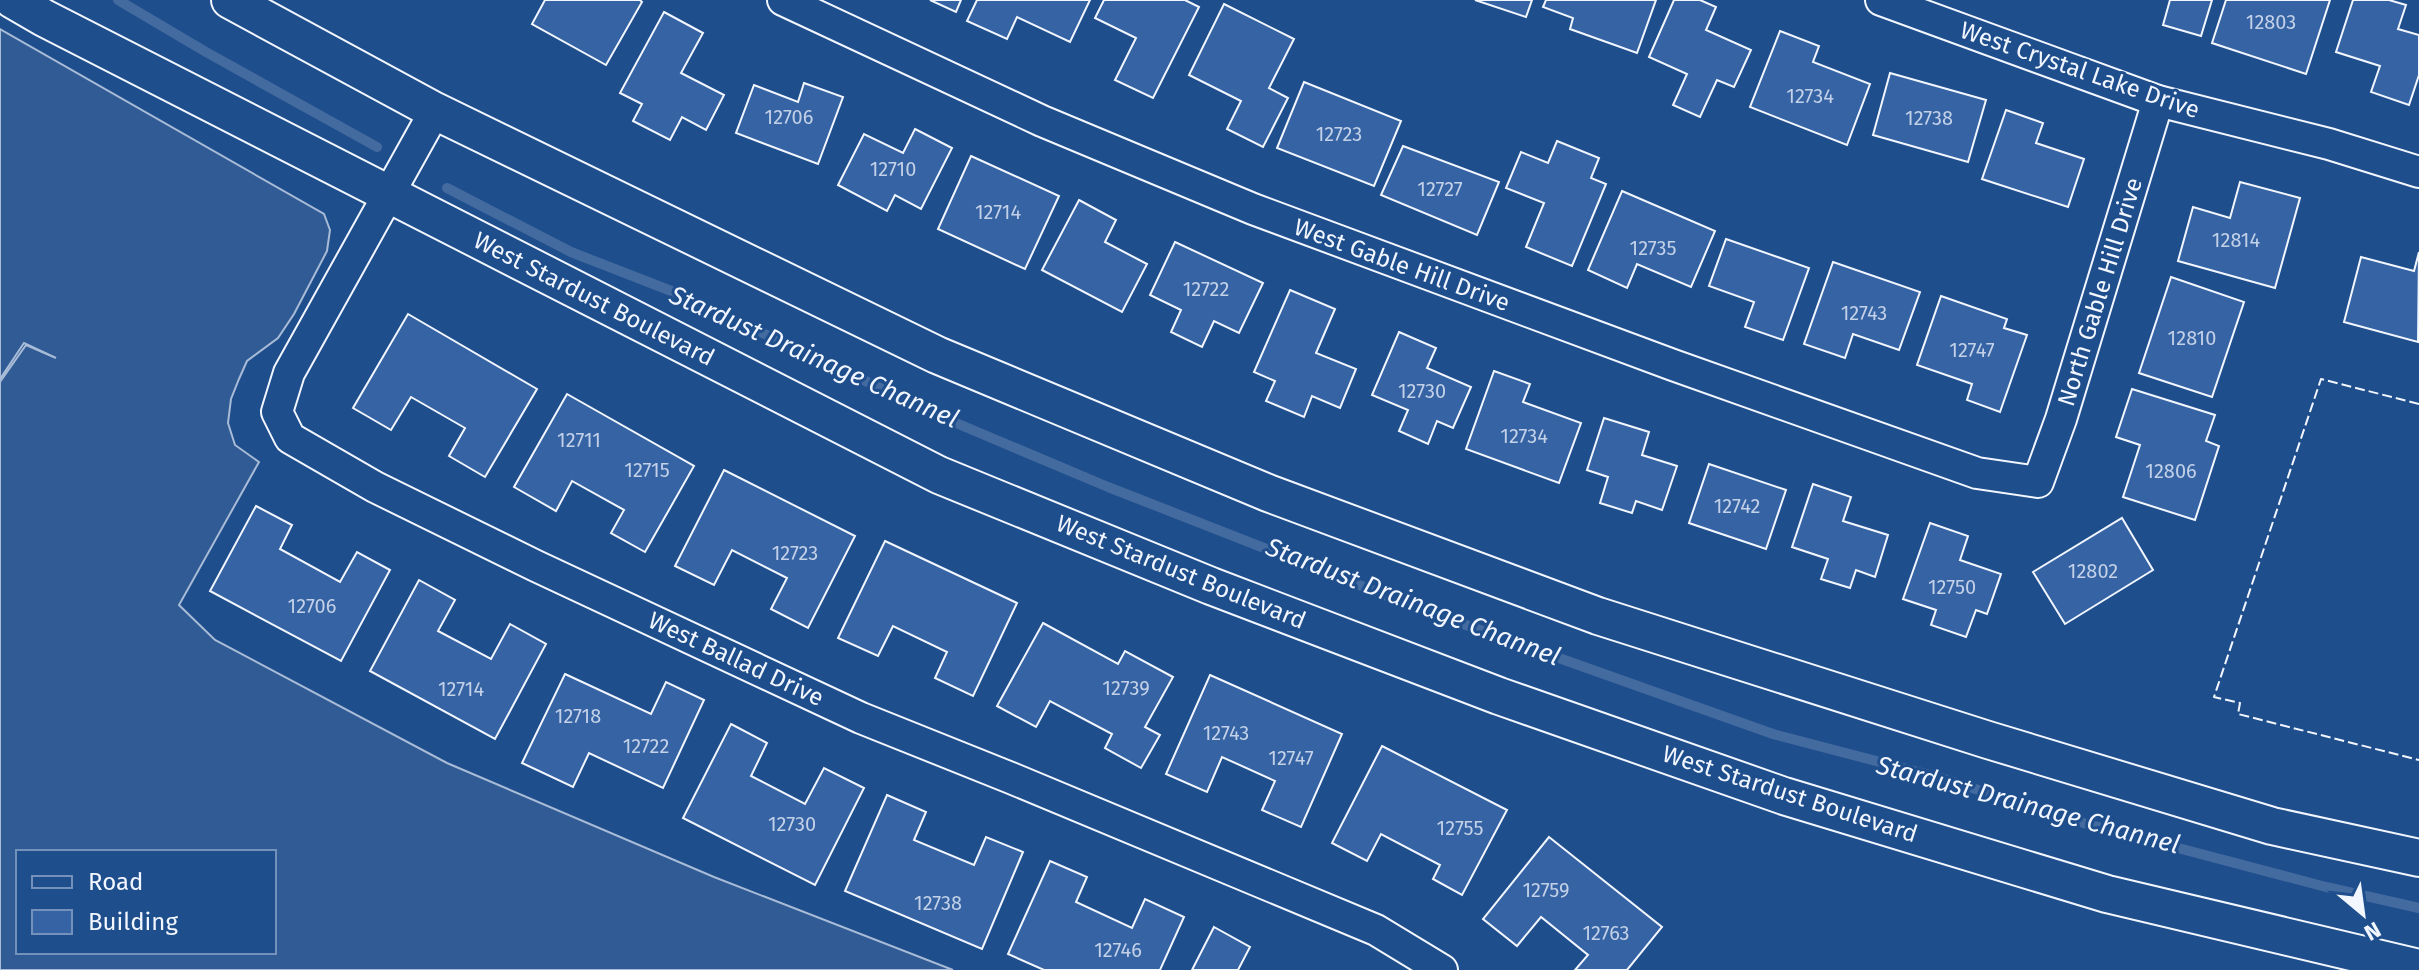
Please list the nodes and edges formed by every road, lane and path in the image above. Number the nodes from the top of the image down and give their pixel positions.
1 (13, 0) edge
2 (230, 0) edge
3 (783, 0) edge
4 (1881, 0) edge
5 (2158, 101) junction
6 (435, 111) junction
7 (2419, 172) edge
8 (389, 194) junction
9 (2038, 482) joint
10 (2419, 858) edge
11 (2419, 968) edge
12 (1442, 970) edge

1 - 8 street, West Stardust Boulevard
2 - 6 street
3 - 9 street, West Gable Hill Drive
4 - 5 street, West Crystal Lake Drive
5 - 7 street, West Crystal Lake Drive
5 - 9 street, North Gable Hill Drive
6 - 8 street, West Ballad Drive
6 - 10 street
8 - 11 street, West Stardust Boulevard
8 - 12 street, West Ballad Drive

